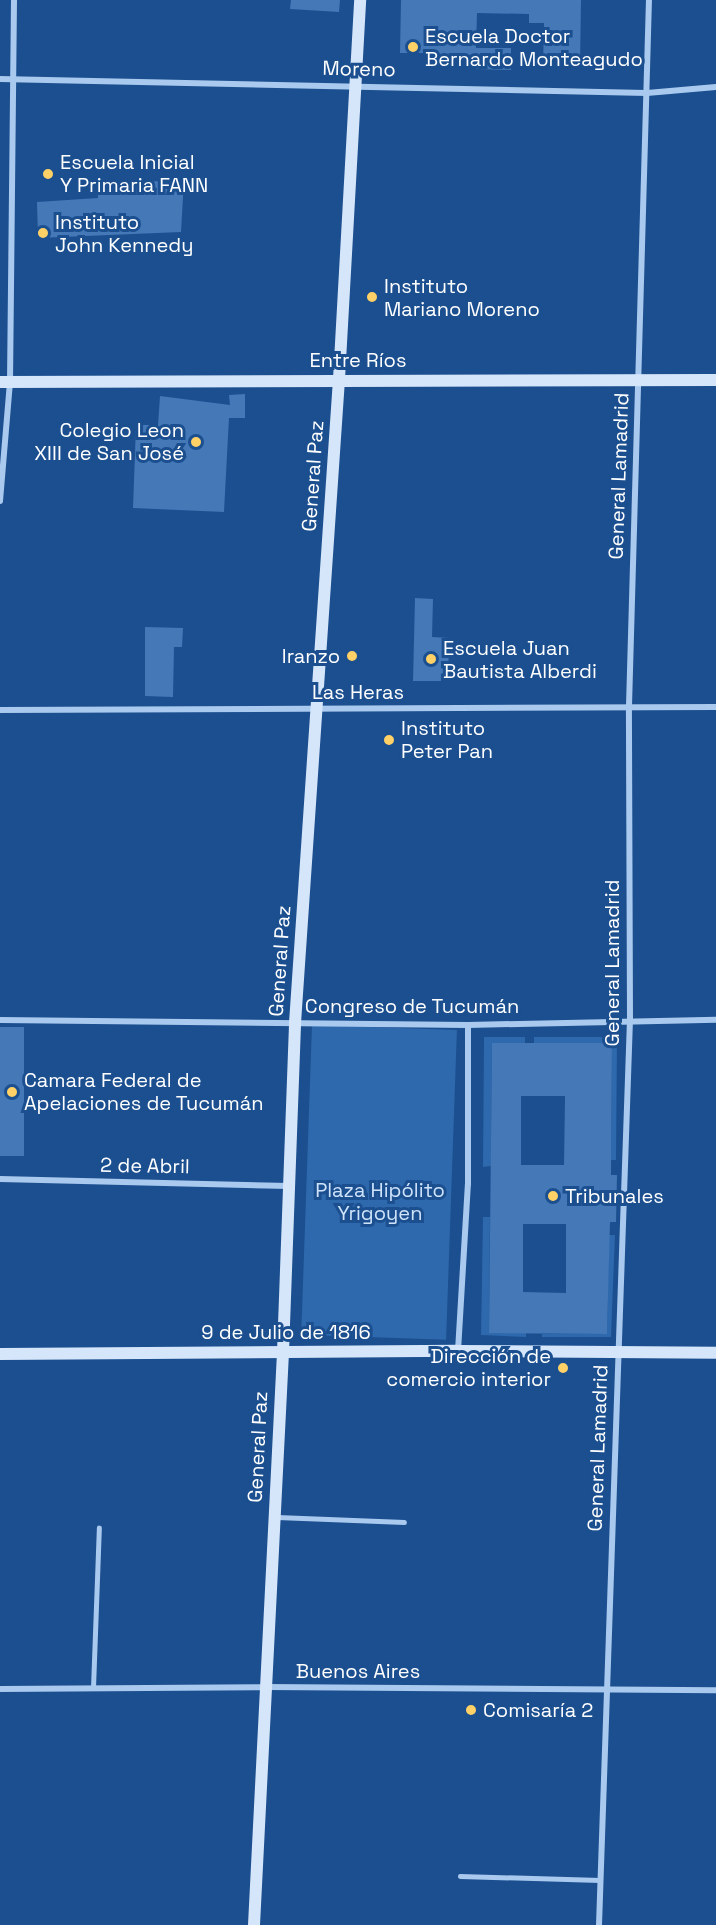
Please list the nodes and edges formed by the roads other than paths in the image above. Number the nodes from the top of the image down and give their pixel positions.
1 (14, 0) edge
2 (360, 0) edge
3 (649, 0) edge
4 (0, 79) edge
5 (13, 79) junction
6 (356, 85) junction
7 (716, 87) edge
8 (646, 93) junction
9 (638, 379) junction
10 (339, 380) junction
11 (716, 380) edge
12 (5, 382) edge
13 (0, 501) edge
14 (629, 706) junction
15 (716, 707) edge
16 (317, 709) junction
17 (0, 710) edge
18 (0, 1020) edge
19 (630, 1020) junction
20 (716, 1020) edge
21 (296, 1023) junction
22 (468, 1024) junction
23 (0, 1179) edge
24 (289, 1186) junction
25 (458, 1351) junction
26 (283, 1352) junction
27 (618, 1353) junction
28 (716, 1353) edge
29 (0, 1354) edge
30 (274, 1517) junction
31 (404, 1522) dead end
32 (99, 1528) dead end
33 (266, 1687) junction
34 (93, 1688) junction
35 (0, 1689) edge
36 (607, 1689) junction
37 (716, 1690) edge
38 (459, 1876) dead end
39 (600, 1880) junction
40 (254, 1925) edge
41 (599, 1925) edge

1 - 5 street
2 - 6 street, General Paz
3 - 8 street, General Lamadrid
4 - 5 street, Moreno
5 - 6 street, Moreno
5 - 12 street
6 - 8 street, Moreno
6 - 10 street, General Paz
7 - 8 street, Moreno
8 - 9 street, General Lamadrid
9 - 10 street, Entre Ríos
9 - 11 street, Entre Ríos
9 - 14 street, General Lamadrid
10 - 12 street, Entre Ríos
10 - 16 street, General Paz
12 - 13 street
14 - 15 street, Las Heras
14 - 16 street, Las Heras
14 - 19 street, General Lamadrid
16 - 17 street, Las Heras
16 - 21 street, General Paz
18 - 21 street, Congreso de Tucumán
19 - 20 street, Congreso de Tucumán
19 - 22 street, Congreso de Tucumán
19 - 27 street, General Lamadrid
21 - 22 street, Congreso de Tucumán
21 - 24 street, General Paz
22 - 25 street
23 - 24 street, 2 de Abril
24 - 26 street, General Paz
25 - 26 street, 9 de Julio de 1816
25 - 27 street, 9 de Julio de 1816
26 - 29 street, 9 de Julio de 1816
26 - 30 street, General Paz
27 - 28 street, 9 de Julio de 1816
27 - 36 street, General Lamadrid
30 - 31 lane
30 - 33 street, General Paz
32 - 34 lane
33 - 34 street, Buenos Aires
33 - 36 street, Buenos Aires
33 - 40 street, General Paz
34 - 35 street, Buenos Aires
36 - 37 street, Buenos Aires
36 - 39 street, General Lamadrid
38 - 39 lane
39 - 41 street, General Lamadrid

